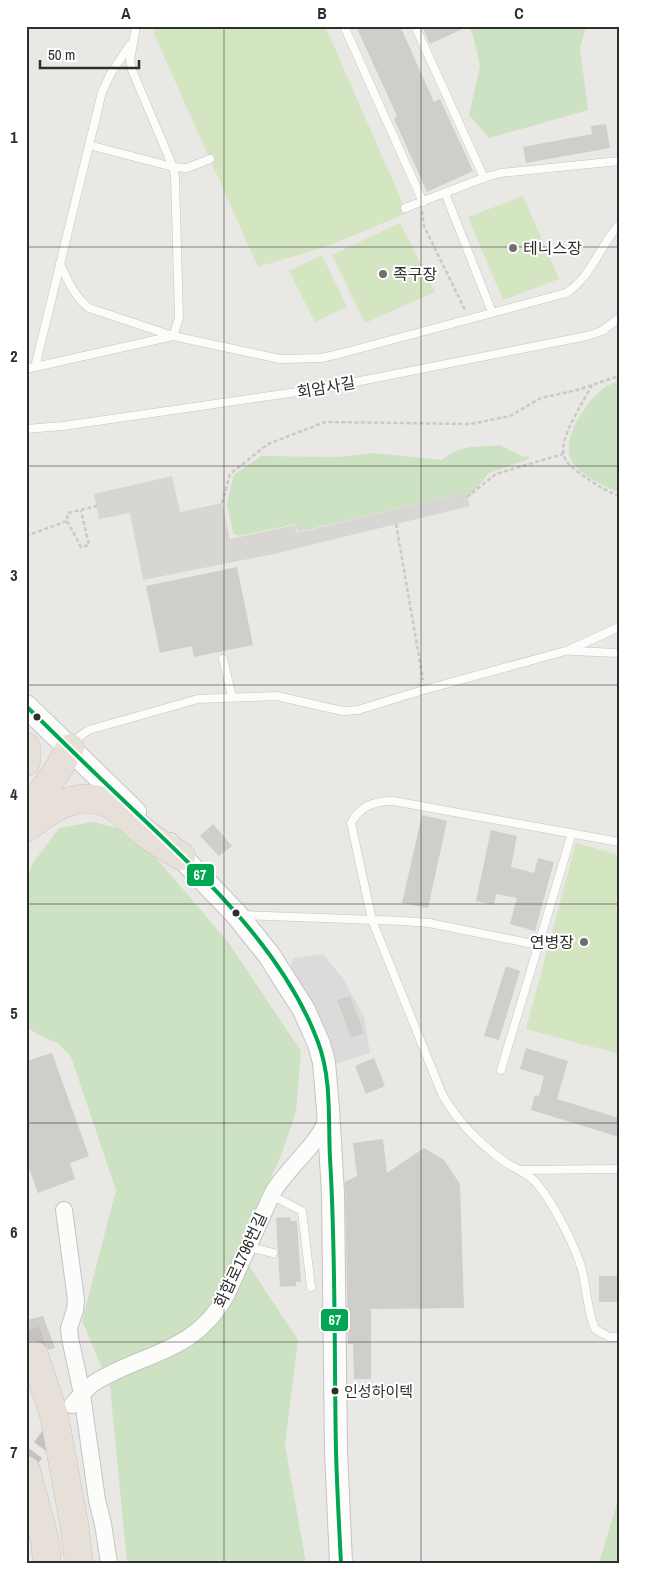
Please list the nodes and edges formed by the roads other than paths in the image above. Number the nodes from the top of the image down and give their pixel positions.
1 (136, 26) edge
2 (344, 26) edge
3 (414, 26) edge
4 (132, 42) junction
5 (89, 145) junction
6 (210, 159) dead end
7 (619, 161) edge
8 (173, 167) junction
9 (484, 178) junction
10 (445, 193) junction
11 (422, 202) junction
12 (405, 208) dead end
13 (619, 225) edge
14 (60, 264) junction
15 (492, 312) junction
16 (619, 318) edge
17 (173, 336) junction
18 (35, 367) junction
19 (26, 369) edge
20 (26, 430) edge
21 (619, 627) edge
22 (569, 650) junction
23 (619, 653) edge
24 (223, 659) dead end
25 (232, 697) junction
26 (26, 706) edge
27 (26, 747) edge
28 (70, 748) junction
29 (26, 762) edge
30 (26, 789) edge
31 (26, 815) edge
32 (26, 828) edge
33 (572, 833) junction
34 (619, 842) edge
35 (182, 856) junction
36 (237, 915) junction
37 (372, 920) junction
38 (538, 945) junction
39 (501, 1070) dead end
40 (322, 1147) junction
41 (619, 1169) edge
42 (521, 1170) junction
43 (271, 1195) junction
44 (64, 1210) dead end
45 (248, 1247) junction
46 (273, 1253) dead end
47 (311, 1287) dead end
48 (619, 1337) edge
49 (34, 1355) tunnel mouth
50 (77, 1400) junction
51 (26, 1470) edge
52 (47, 1563) edge
53 (79, 1563) edge
54 (108, 1563) edge
55 (341, 1563) edge

1 - 4 lane
2 - 11 lane
3 - 9 lane
4 - 5 lane
4 - 8 lane
5 - 8 lane
5 - 14 lane
6 - 8 lane
7 - 9 lane
8 - 17 lane
9 - 10 lane
10 - 11 lane
10 - 15 lane
11 - 12 lane
13 - 15 lane
14 - 17 lane
14 - 18 lane
15 - 17 lane
16 - 20 lane, 회암사길
17 - 18 lane
18 - 19 lane
21 - 22 lane
22 - 23 lane
22 - 25 lane
24 - 25 lane
25 - 28 lane
26 - 28 main road
27 - 29 highway
28 - 30 highway
28 - 31 highway
28 - 35 main road
32 - 35 highway
33 - 34 lane
33 - 37 lane
33 - 38 lane
35 - 36 main road
36 - 37 lane
36 - 40 main road
37 - 38 lane
37 - 42 lane
38 - 39 lane
40 - 43 street, 화합로1796번길
40 - 55 main road
41 - 42 lane
42 - 48 lane
43 - 45 street, 화합로1796번길
43 - 47 lane
44 - 50 street
45 - 46 lane
45 - 50 street, 화합로1796번길
49 - 53 highway
50 - 54 street
51 - 52 highway

